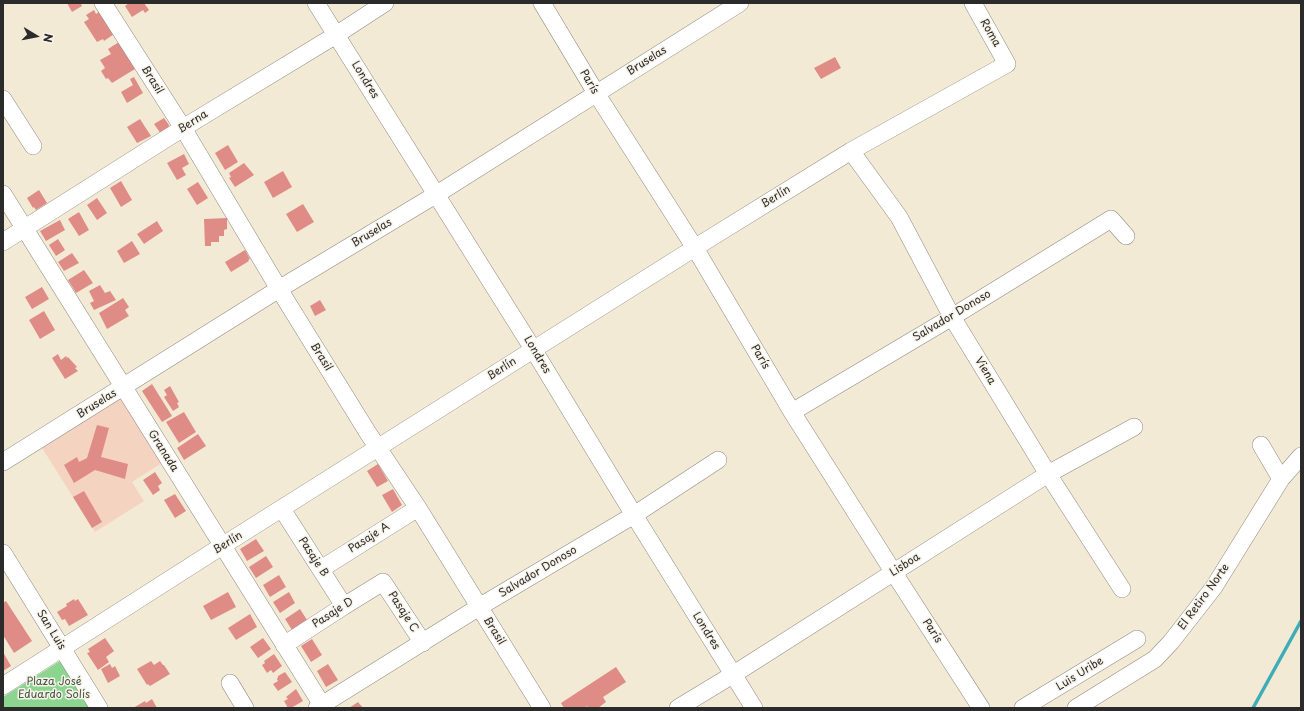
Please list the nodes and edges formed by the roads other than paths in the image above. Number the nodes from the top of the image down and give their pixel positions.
1 (103, 3) edge
2 (316, 3) edge
3 (385, 3) edge
4 (542, 3) edge
5 (740, 3) edge
6 (973, 3) edge
7 (336, 34) junction
8 (1007, 64) joint
9 (596, 93) junction
10 (3, 99) edge
11 (183, 128) junction
12 (33, 146) dead end
13 (851, 151) junction
14 (3, 194) edge
15 (437, 194) junction
16 (25, 228) junction
17 (1126, 236) dead end
18 (3, 242) edge
19 (695, 248) junction
20 (279, 289) junction
21 (952, 317) junction
22 (533, 349) junction
23 (123, 388) junction
24 (792, 412) junction
25 (1134, 427) dead end
26 (1261, 445) dead end
27 (379, 448) junction
28 (1301, 456) edge
29 (718, 460) dead end
30 (3, 462) edge
31 (1048, 474) junction
32 (1281, 479) junction
33 (418, 508) junction
34 (282, 509) junction
35 (634, 515) junction
36 (222, 546) junction
37 (3, 553) edge
38 (321, 569) junction
39 (894, 572) junction
40 (383, 582) joint
41 (1122, 589) dead end
42 (344, 606) junction
43 (479, 607) junction
44 (1137, 639) dead end
45 (423, 643) junction
46 (284, 645) junction
47 (62, 649) junction
48 (734, 674) junction
49 (230, 683) dead end
50 (3, 686) edge
51 (321, 707) edge
52 (99, 708) edge
53 (245, 708) edge
54 (542, 708) edge
55 (678, 708) edge
56 (754, 708) edge
57 (981, 708) edge
58 (1023, 708) edge
59 (1076, 708) edge

1 - 11 street, Brasil
2 - 7 street, Londres
3 - 7 street, Berna
4 - 9 street, París
5 - 9 street, Bruselas
6 - 8 street, Roma
7 - 11 street, Berna
7 - 15 street, Londres
8 - 13 street, Berlín
9 - 15 street, Bruselas
9 - 19 street, París
10 - 12 street
11 - 16 street, Berna
11 - 20 street, Brasil
13 - 19 street, Berlín
13 - 21 street, Viena
14 - 16 street, Granada
15 - 20 street, Bruselas
15 - 22 street, Londres
16 - 18 street, Berna
16 - 23 street, Granada
17 - 21 street, Salvador Donoso
19 - 22 street, Berlín
19 - 24 street, París
20 - 23 street, Bruselas
20 - 27 street, Brasil
21 - 24 street, Salvador Donoso
21 - 31 street, Viena
22 - 27 street, Berlín
22 - 35 street, Londres
23 - 30 street, Bruselas
23 - 36 street, Granada
24 - 39 street, París
25 - 31 street, Lisboa
26 - 32 street
27 - 33 street, Brasil
27 - 34 street, Berlín
28 - 32 street, El Retiro Norte
29 - 35 street, Salvador Donoso
31 - 39 street, Lisboa
31 - 41 street, Viena
32 - 59 street, El Retiro Norte
33 - 38 street, Pasaje A
33 - 43 street, Brasil
34 - 36 street, Berlín
34 - 38 street, Pasaje B
35 - 43 street, Salvador Donoso
35 - 48 street, Londres
36 - 46 street, Granada
36 - 47 street, Berlín
37 - 47 street, San Luis
38 - 42 street, Pasaje B
39 - 48 street, Lisboa
39 - 57 street, París
40 - 42 street, Pasaje D
40 - 45 street, Pasaje C
42 - 46 street, Pasaje D
43 - 45 street, Salvador Donoso
43 - 54 street, Brasil
44 - 58 street, Luis Uribe
45 - 51 street, Salvador Donoso
46 - 51 street, Granada
47 - 50 street, Berlín
47 - 52 street, San Luis
48 - 55 street, Lisboa
48 - 56 street, Londres
49 - 53 street

